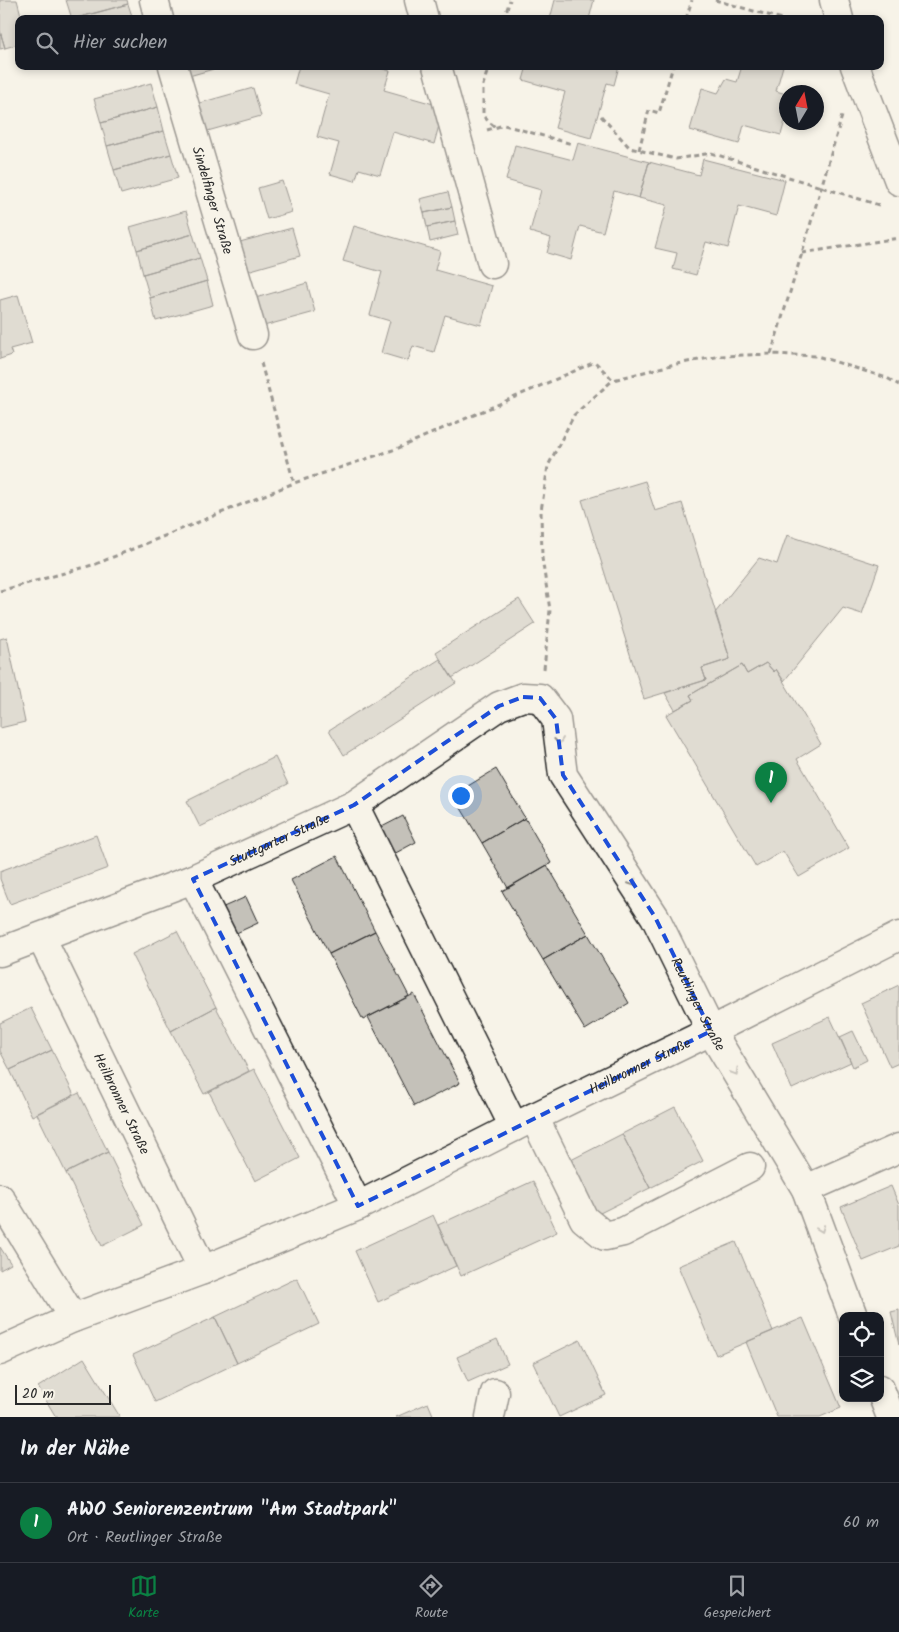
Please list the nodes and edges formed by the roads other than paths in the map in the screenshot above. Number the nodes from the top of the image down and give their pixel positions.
1 (154, 0) edge
2 (419, 0) edge
3 (834, 0) edge
4 (158, 15) edge
5 (423, 15) edge
6 (838, 15) edge
7 (175, 70) edge
8 (438, 70) edge
9 (857, 70) edge
10 (899, 181) edge
11 (492, 264) dead end
12 (253, 335) road end
13 (540, 698) joint
14 (354, 805) junction
15 (193, 879) junction
16 (899, 936) edge
17 (41, 937) junction
18 (0, 952) edge
19 (711, 1031) junction
20 (524, 1122) junction
21 (899, 1148) edge
22 (750, 1167) dead end
23 (806, 1189) junction
24 (0, 1198) edge
25 (358, 1206) junction
26 (203, 1270) junction
27 (852, 1312) edge
28 (73, 1318) junction
29 (0, 1351) edge
30 (884, 1399) edge
31 (891, 1417) edge

1 - 4 street
2 - 5 street
3 - 6 street
7 - 12 street, Sindelfinger Straße
8 - 11 street
9 - 10 street
13 - 14 street, Stuttgarter Straße
13 -> 19 street, Reutlinger Straße
14 - 15 street, Stuttgarter Straße
14 - 20 street
15 - 17 street, Stuttgarter Straße
15 - 25 street
16 - 19 street, Heilbronner Straße
17 - 18 street, Stuttgarter Straße
17 - 26 street, Heilbronner Straße
19 - 20 street, Heilbronner Straße
19 -> 23 street, Reutlinger Straße
20 - 22 street
20 - 25 street, Heilbronner Straße
21 - 23 street
23 -> 27 street, Reutlinger Straße
24 - 28 street
25 - 26 street, Heilbronner Straße
26 - 28 street, Heilbronner Straße
28 - 29 street, Heilbronner Straße
30 - 31 street

